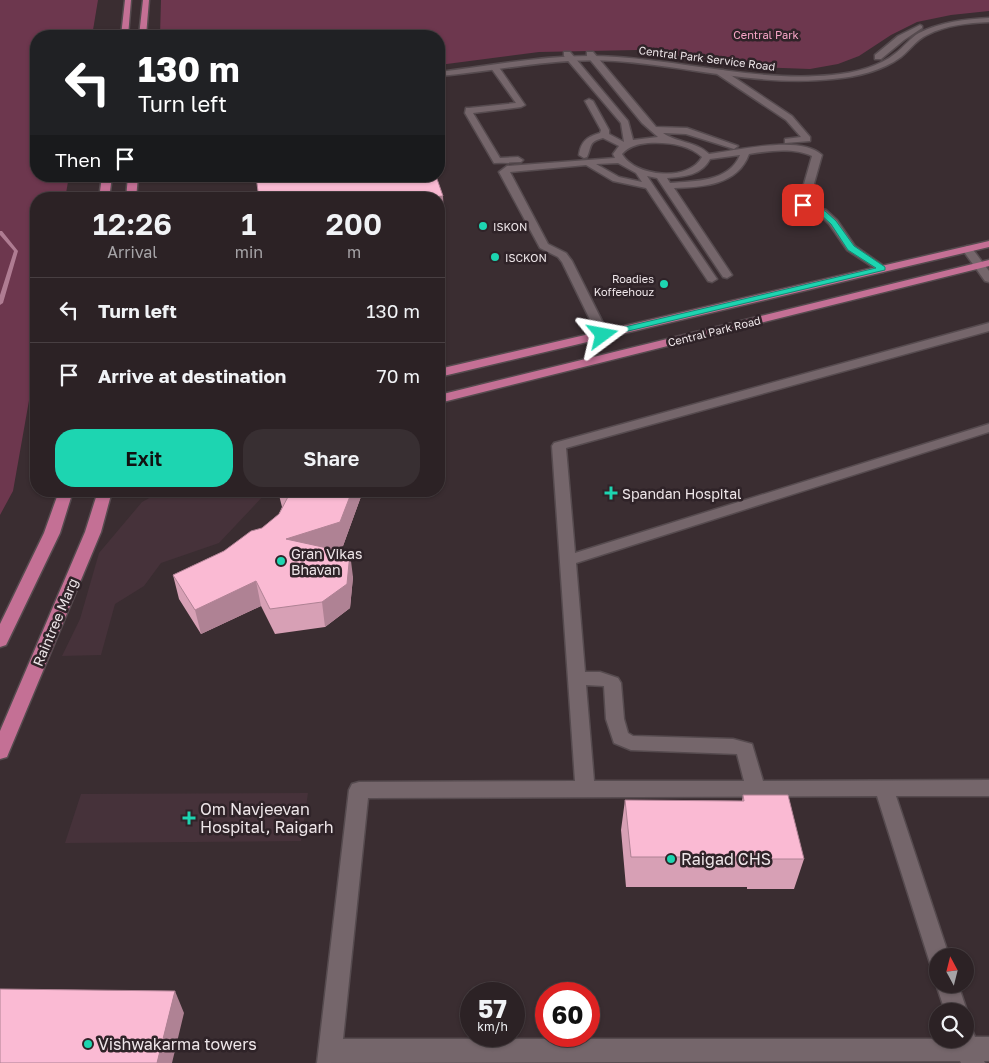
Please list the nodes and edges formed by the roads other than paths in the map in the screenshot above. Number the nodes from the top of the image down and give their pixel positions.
1 (128, 0) edge
2 (146, 0) edge
3 (989, 16) edge
4 (989, 20) edge
5 (125, 30) edge
6 (144, 30) edge
7 (568, 56) junction
8 (592, 56) junction
9 (495, 68) junction
10 (445, 69) edge
11 (720, 72) junction
12 (445, 73) edge
13 (590, 101) dead end
14 (655, 130) junction
15 (604, 135) junction
16 (669, 140) junction
17 (627, 145) junction
18 (734, 146) junction
19 (745, 152) junction
20 (704, 154) junction
21 (617, 157) junction
22 (586, 158) junction
23 (639, 171) junction
24 (660, 175) junction
25 (649, 185) junction
26 (668, 186) junction
27 (989, 244) edge
28 (967, 249) junction
29 (984, 264) edge
30 (882, 268) junction
31 (727, 276) dead end
32 (712, 279) dead end
33 (989, 279) edge
34 (989, 327) edge
35 (603, 335) junction
36 (445, 372) edge
37 (445, 398) edge
38 (989, 428) edge
39 (64, 497) edge
40 (103, 497) edge
41 (568, 560) junction
42 (0, 642) edge
43 (578, 679) junction
44 (0, 752) edge
45 (989, 788) edge
46 (585, 789) junction
47 (756, 789) junction
48 (884, 789) junction
49 (935, 948) edge
50 (974, 1050) edge
51 (330, 1057) edge

1 - 5 main road
2 - 6 main road
3 - 8 street, Central Park Service Road
4 - 11 street, Central Park Service Road
7 - 8 street, Central Park Service Road
7 - 9 street, Central Park Service Road
7 - 10 street, Central Park Service Road
7 - 17 street
8 - 11 street, Central Park Service Road
8 - 14 street
9 - 12 street, Central Park Service Road
9 - 22 street
11 - 18 street
13 - 15 street
14 - 16 street
14 - 18 street
15 - 17 street
15 - 22 street
16 - 17 street
16 - 20 street
17 - 21 street
18 - 20 street
19 - 20 street
19 - 26 street
19 - 30 street
20 - 24 street
21 - 22 street
21 - 23 street
22 - 25 street
22 - 35 street
23 - 24 street
23 - 25 street
24 - 26 street
25 - 32 street
26 - 31 street
27 - 28 main road, Central Park Road
28 - 29 street
28 - 30 main road, Central Park Road
29 - 33 street
29 - 37 main road, Central Park Road
30 - 35 main road, Central Park Road
34 - 41 street
35 - 36 main road, Central Park Road
38 - 41 street
39 - 42 main road
40 - 44 main road, Raintree Marg
41 - 43 street
43 - 46 street
43 - 47 street
45 - 48 street
46 - 47 street
46 - 51 street
47 - 48 street
48 - 49 street
50 - 51 street

